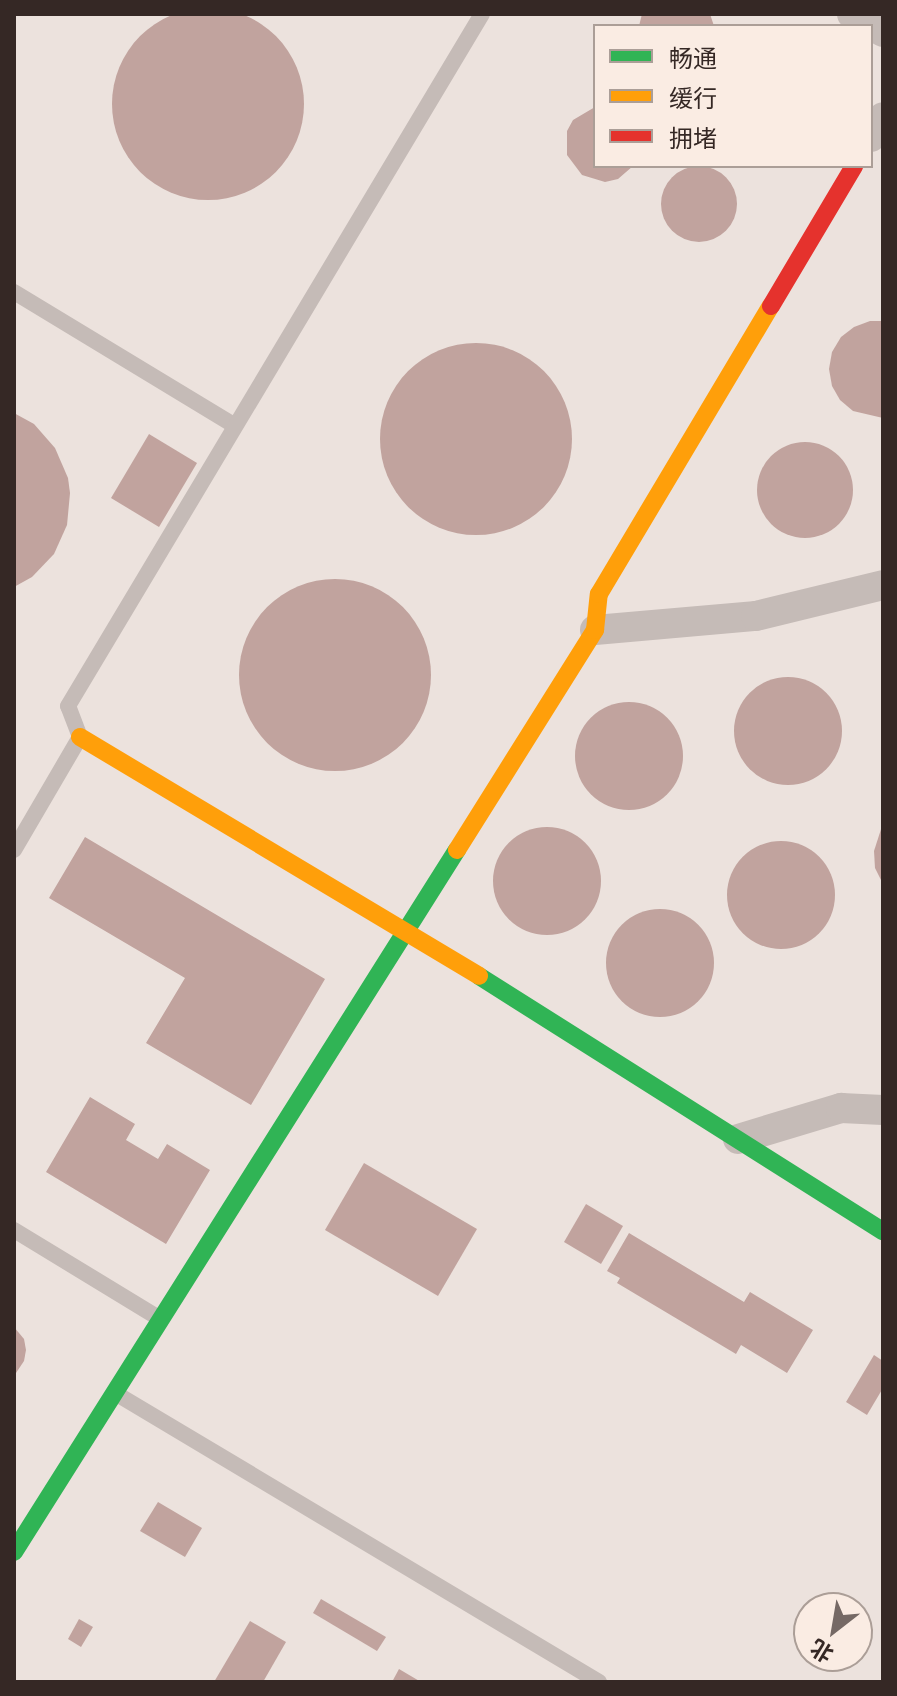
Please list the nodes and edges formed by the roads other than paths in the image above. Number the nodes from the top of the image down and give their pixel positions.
1 (482, 14) edge
2 (853, 168) edge
3 (14, 292) edge
4 (234, 425) junction
5 (883, 585) edge
6 (595, 630) junction
7 (80, 737) junction
8 (14, 850) edge
9 (404, 928) junction
10 (883, 1110) edge
11 (738, 1139) junction
12 (14, 1230) edge
13 (883, 1231) edge
14 (160, 1319) junction
15 (114, 1392) junction
16 (14, 1552) edge
17 (599, 1682) edge

1 - 4 lane
2 - 6 street
3 - 4 lane
4 - 7 lane
5 - 6 street
6 - 9 street
7 - 8 lane
7 - 9 street
9 - 11 street
9 - 14 street
10 - 11 street
11 - 13 street
12 - 14 lane
14 - 15 street
15 - 16 street
15 - 17 lane

